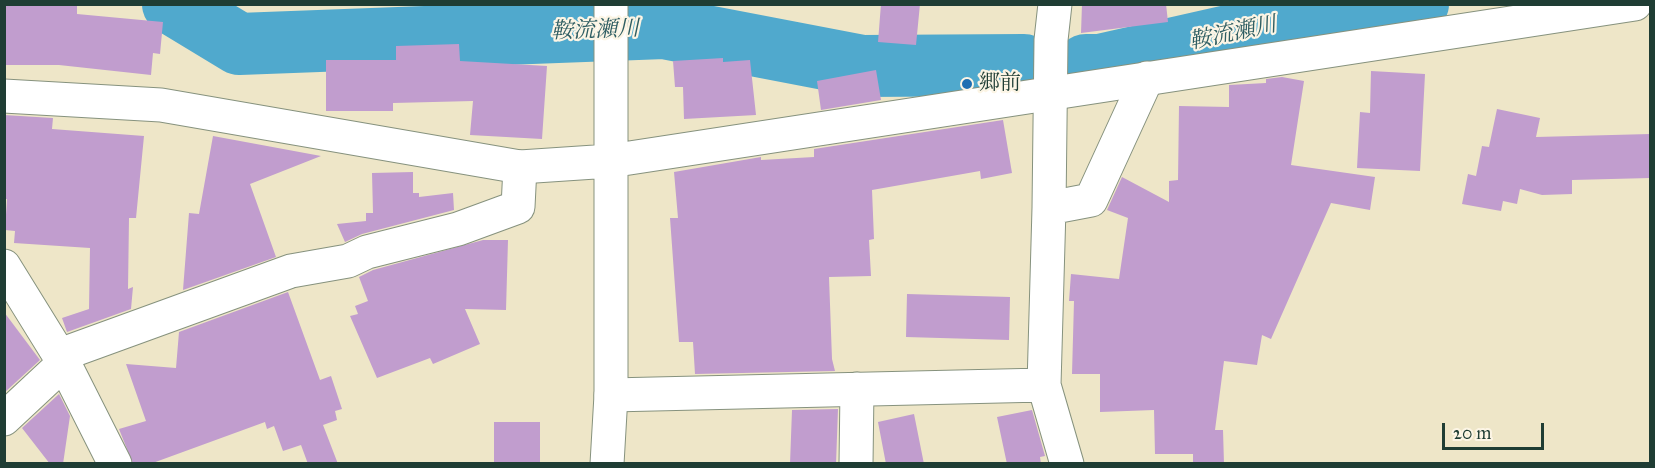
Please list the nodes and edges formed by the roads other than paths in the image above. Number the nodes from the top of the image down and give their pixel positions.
1 (1055, 4) edge
2 (1635, 4) edge
3 (611, 9) edge
4 (1147, 78) junction
5 (4, 96) edge
6 (1050, 96) junction
7 (610, 161) junction
8 (520, 167) junction
9 (1048, 208) junction
10 (4, 267) edge
11 (62, 359) junction
12 (1044, 385) junction
13 (857, 389) junction
14 (611, 395) junction
15 (4, 419) edge
16 (115, 464) edge
17 (607, 464) edge
18 (856, 464) edge
19 (1067, 464) edge

1 - 6 street
2 - 4 street
3 - 7 street
4 - 6 street
4 - 9 street
5 - 8 street
6 - 7 street
6 - 9 street
7 - 8 street
7 - 14 street
8 - 11 street
9 - 12 street
10 - 11 street
11 - 15 street
11 - 16 street
12 - 13 street
12 - 19 street
13 - 14 street
13 - 18 street
14 - 17 street

